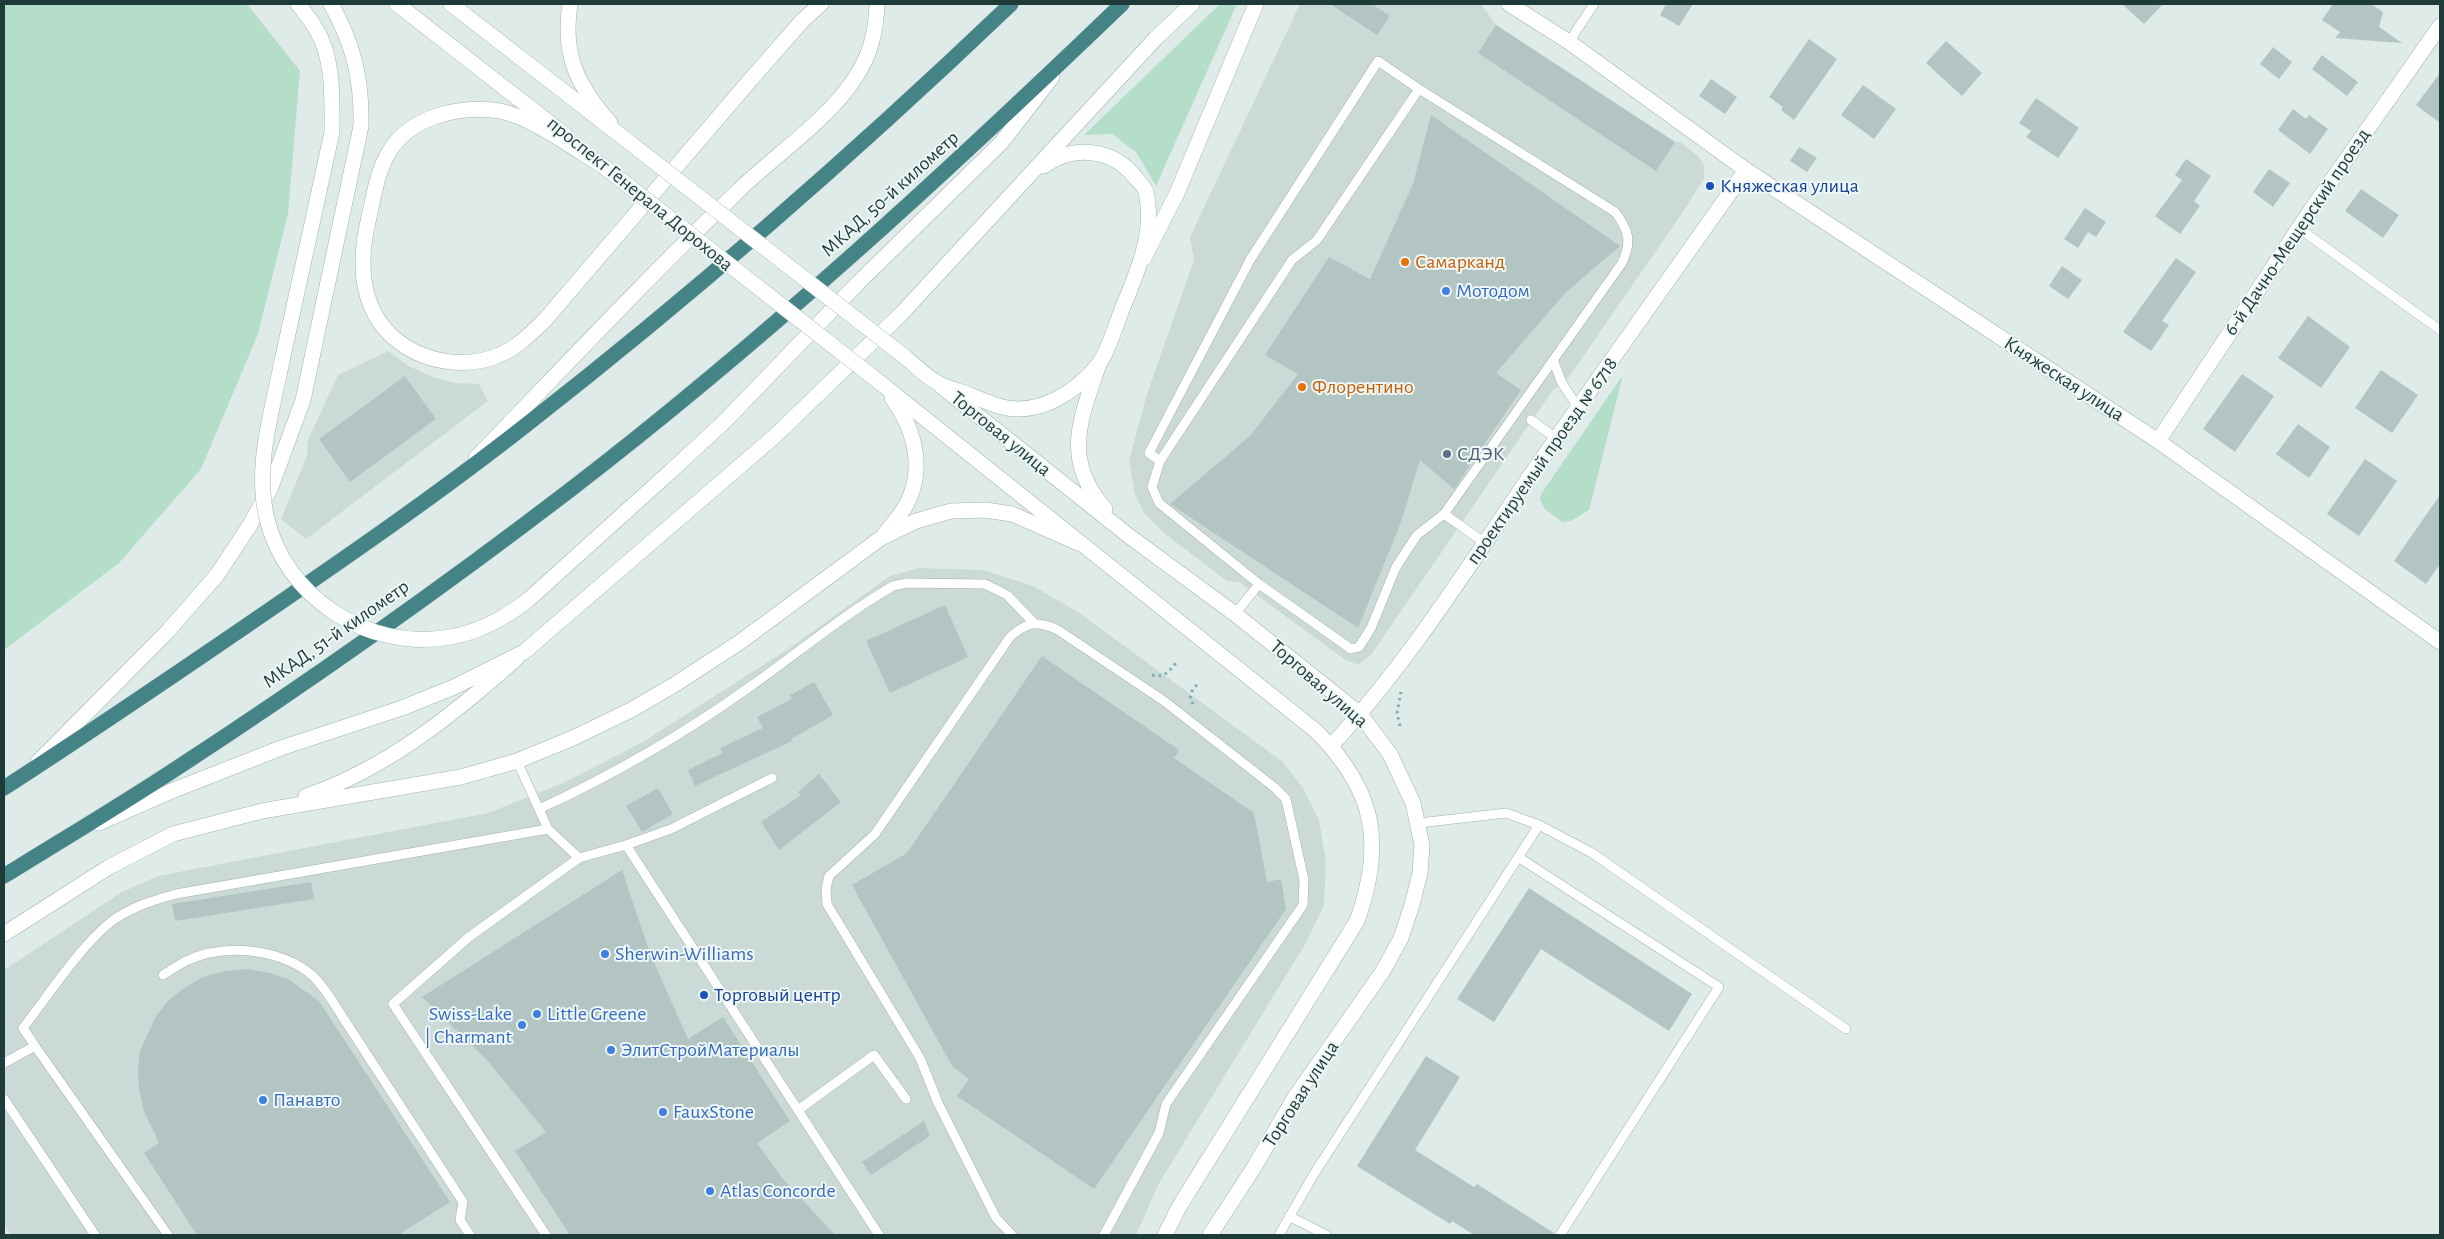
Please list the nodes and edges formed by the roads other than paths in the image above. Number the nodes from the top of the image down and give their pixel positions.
1 (298, 4) edge
2 (331, 4) edge
3 (397, 4) edge
4 (451, 4) edge
5 (570, 4) edge
6 (821, 4) edge
7 (877, 4) edge
8 (1011, 4) edge
9 (1122, 4) edge
10 (1192, 4) edge
11 (1256, 4) edge
12 (1509, 4) edge
13 (1594, 4) edge
14 (2440, 26) edge
15 (1569, 42) junction
16 (1067, 57) junction
17 (1419, 89) junction
18 (625, 139) junction
19 (603, 166) junction
20 (1746, 170) junction
21 (1022, 182) junction
22 (2297, 231) junction
23 (1140, 266) junction
24 (2440, 330) edge
25 (905, 357) joint
26 (1553, 360) junction
27 (1099, 364) junction
28 (937, 383) junction
29 (883, 385) junction
30 (676, 405) joint
31 (1579, 409) junction
32 (1531, 420) dead end
33 (1557, 439) junction
34 (2158, 440) junction
35 (1160, 461) junction
36 (461, 474) junction
37 (1444, 514) junction
38 (1129, 536) junction
39 (881, 538) junction
40 (1078, 543) junction
41 (1485, 543) junction
42 (1259, 584) junction
43 (1235, 614) junction
44 (1035, 624) junction
45 (2440, 642) edge
46 (524, 652) junction
47 (1360, 714) junction
48 (1330, 746) junction
49 (517, 761) junction
50 (27, 773) junction
51 (772, 778) dead end
52 (4, 788) edge
53 (539, 809) junction
54 (262, 811) junction
55 (1419, 823) junction
56 (1539, 825) junction
57 (548, 829) junction
58 (63, 839) junction
59 (626, 845) junction
60 (1518, 857) junction
61 (579, 858) junction
62 (4, 876) edge
63 (4, 934) edge
64 (163, 975) dead end
65 (1846, 1029) dead end
66 (35, 1046) junction
67 (4, 1064) edge
68 (4, 1099) edge
69 (906, 1100) dead end
70 (798, 1110) junction
71 (1289, 1216) junction
72 (95, 1235) edge
73 (168, 1235) edge
74 (470, 1235) edge
75 (546, 1235) edge
76 (879, 1235) edge
77 (1012, 1235) edge
78 (1104, 1235) edge
79 (1165, 1235) edge
80 (1210, 1235) edge
81 (1278, 1235) edge
82 (1326, 1235) edge
83 (1560, 1235) edge

1 - 16 street, bridge
2 - 50 street
3 - 19 street, проспект Генерала Дорохова
4 - 18 street, проспект Генерала Дорохова
5 - 18 street
6 - 19 street
7 - 36 street
8 - 36 highway
9 - 16 highway, МКАД, 50-й километр
10 - 21 street
11 - 23 street
12 - 15 street, Княжеская улица
13 - 15 lane
14 - 22 street, 6-й Дачно-Мещерский проезд
15 - 20 street, Княжеская улица
16 - 30 highway, МКАД, 50-й километр
17 - 26 lane
17 - 35 lane
17 - 35 lane
18 - 25 street, проспект Генерала Дорохова, bridge
19 - 29 street, проспект Генерала Дорохова, bridge
20 - 31 street, проектируемый проезд № 6718
20 - 34 street, Княжеская улица
21 - 23 street
21 - 46 street
22 - 24 lane
22 - 34 street, 6-й Дачно-Мещерский проезд
23 - 27 street
25 - 28 street, Торговая улица
26 - 31 lane
26 - 37 lane
27 - 28 street
27 - 38 street
28 - 38 street, Торговая улица
29 - 39 street
29 - 40 street, Торговая улица
30 - 58 highway, МКАД, 51-й километр
31 - 33 street, проектируемый проезд № 6718
32 - 33 lane
33 - 41 street, проектируемый проезд № 6718
34 - 45 street, Княжеская улица
35 - 42 lane
36 - 50 highway
37 - 41 lane
37 - 42 lane
38 - 43 street, Торговая улица
39 - 40 street
39 - 49 street
40 - 48 street, Торговая улица
41 - 47 street, проектируемый проезд № 6718
42 - 43 lane
43 - 47 street, Торговая улица
44 - 53 lane
44 - 77 lane
44 - 78 lane
46 - 54 street
46 - 58 street
47 - 48 street, проектируемый проезд № 6718
47 - 55 street, Торговая улица
48 - 79 street, Торговая улица
49 - 53 lane
49 - 54 street
50 - 52 highway
51 - 59 lane
53 - 57 lane
54 - 63 street
55 - 56 lane
55 - 80 street, Торговая улица
56 - 60 lane
56 - 65 lane
57 - 61 lane
57 - 66 lane
58 - 62 highway, МКАД, 51-й километр
59 - 61 lane
59 - 70 lane
60 - 71 lane
60 - 83 lane
61 - 75 lane
64 - 74 lane
66 - 67 lane
66 - 73 lane
68 - 72 lane
69 - 70 lane
70 - 76 lane
71 - 81 lane
71 - 82 lane

